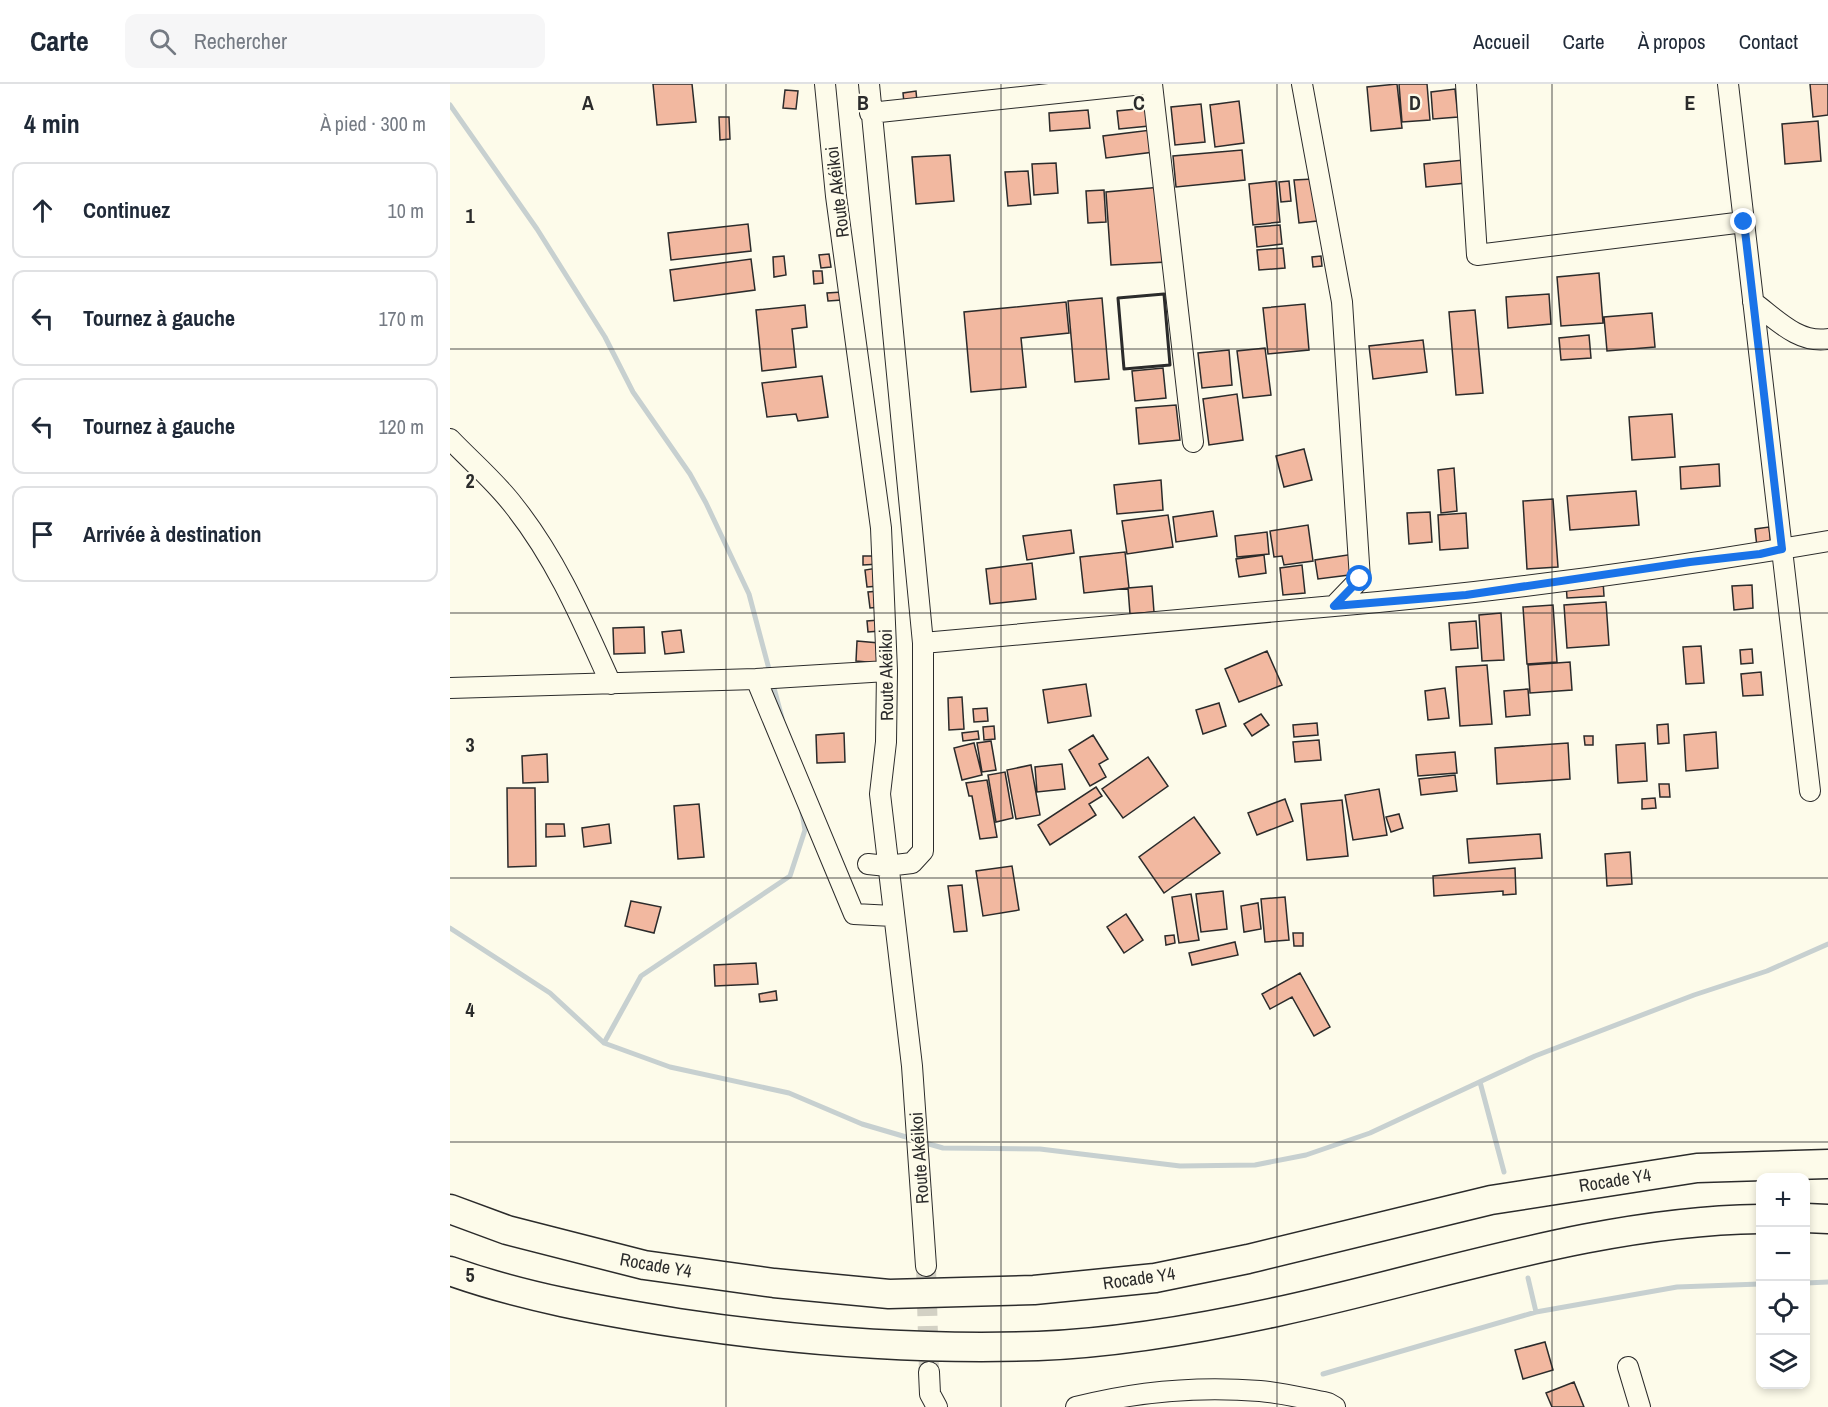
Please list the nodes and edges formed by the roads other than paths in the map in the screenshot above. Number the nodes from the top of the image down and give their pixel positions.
1 (825, 84) edge
2 (869, 84) edge
3 (1143, 84) edge
4 (1152, 84) edge
5 (1302, 84) edge
6 (1466, 84) edge
7 (1728, 84) edge
8 (870, 113) junction
9 (1744, 222) junction
10 (1753, 302) junction
11 (1828, 339) edge
12 (450, 439) edge
13 (1193, 442) dead end
14 (1828, 541) edge
15 (1782, 549) junction
16 (1334, 606) junction
17 (923, 643) junction
18 (887, 671) junction
19 (756, 679) junction
20 (610, 684) junction
21 (450, 688) edge
22 (1810, 791) dead end
23 (878, 865) junction
24 (893, 916) junction
25 (1828, 1164) edge
26 (450, 1209) edge
27 (1810, 1218) edge
28 (1756, 1219) edge
29 (1828, 1219) edge
30 (926, 1266) tunnel mouth
31 (450, 1271) edge
32 (1628, 1367) dead end
33 (929, 1372) tunnel mouth
34 (937, 1407) edge
35 (1076, 1407) edge
36 (1335, 1407) edge
37 (1640, 1407) edge

1 - 18 street, Route Akéikoi
2 - 8 street
3 - 8 street
4 - 13 street
5 - 16 street
6 - 9 street
7 - 9 street
8 - 17 street
9 - 10 street
10 - 11 street
10 - 15 street
12 - 20 street
14 - 15 street
15 - 16 street
15 - 22 street
16 - 17 street
17 - 23 street
18 - 19 street
18 - 23 street, Route Akéikoi
19 - 20 street
19 - 24 street
20 - 21 street
23 - 24 street, Route Akéikoi
24 - 30 street, Route Akéikoi
25 - 26 highway, Rocade Y4
27 - 29 highway
28 - 31 highway
32 - 37 street
33 - 34 street
35 - 36 street

